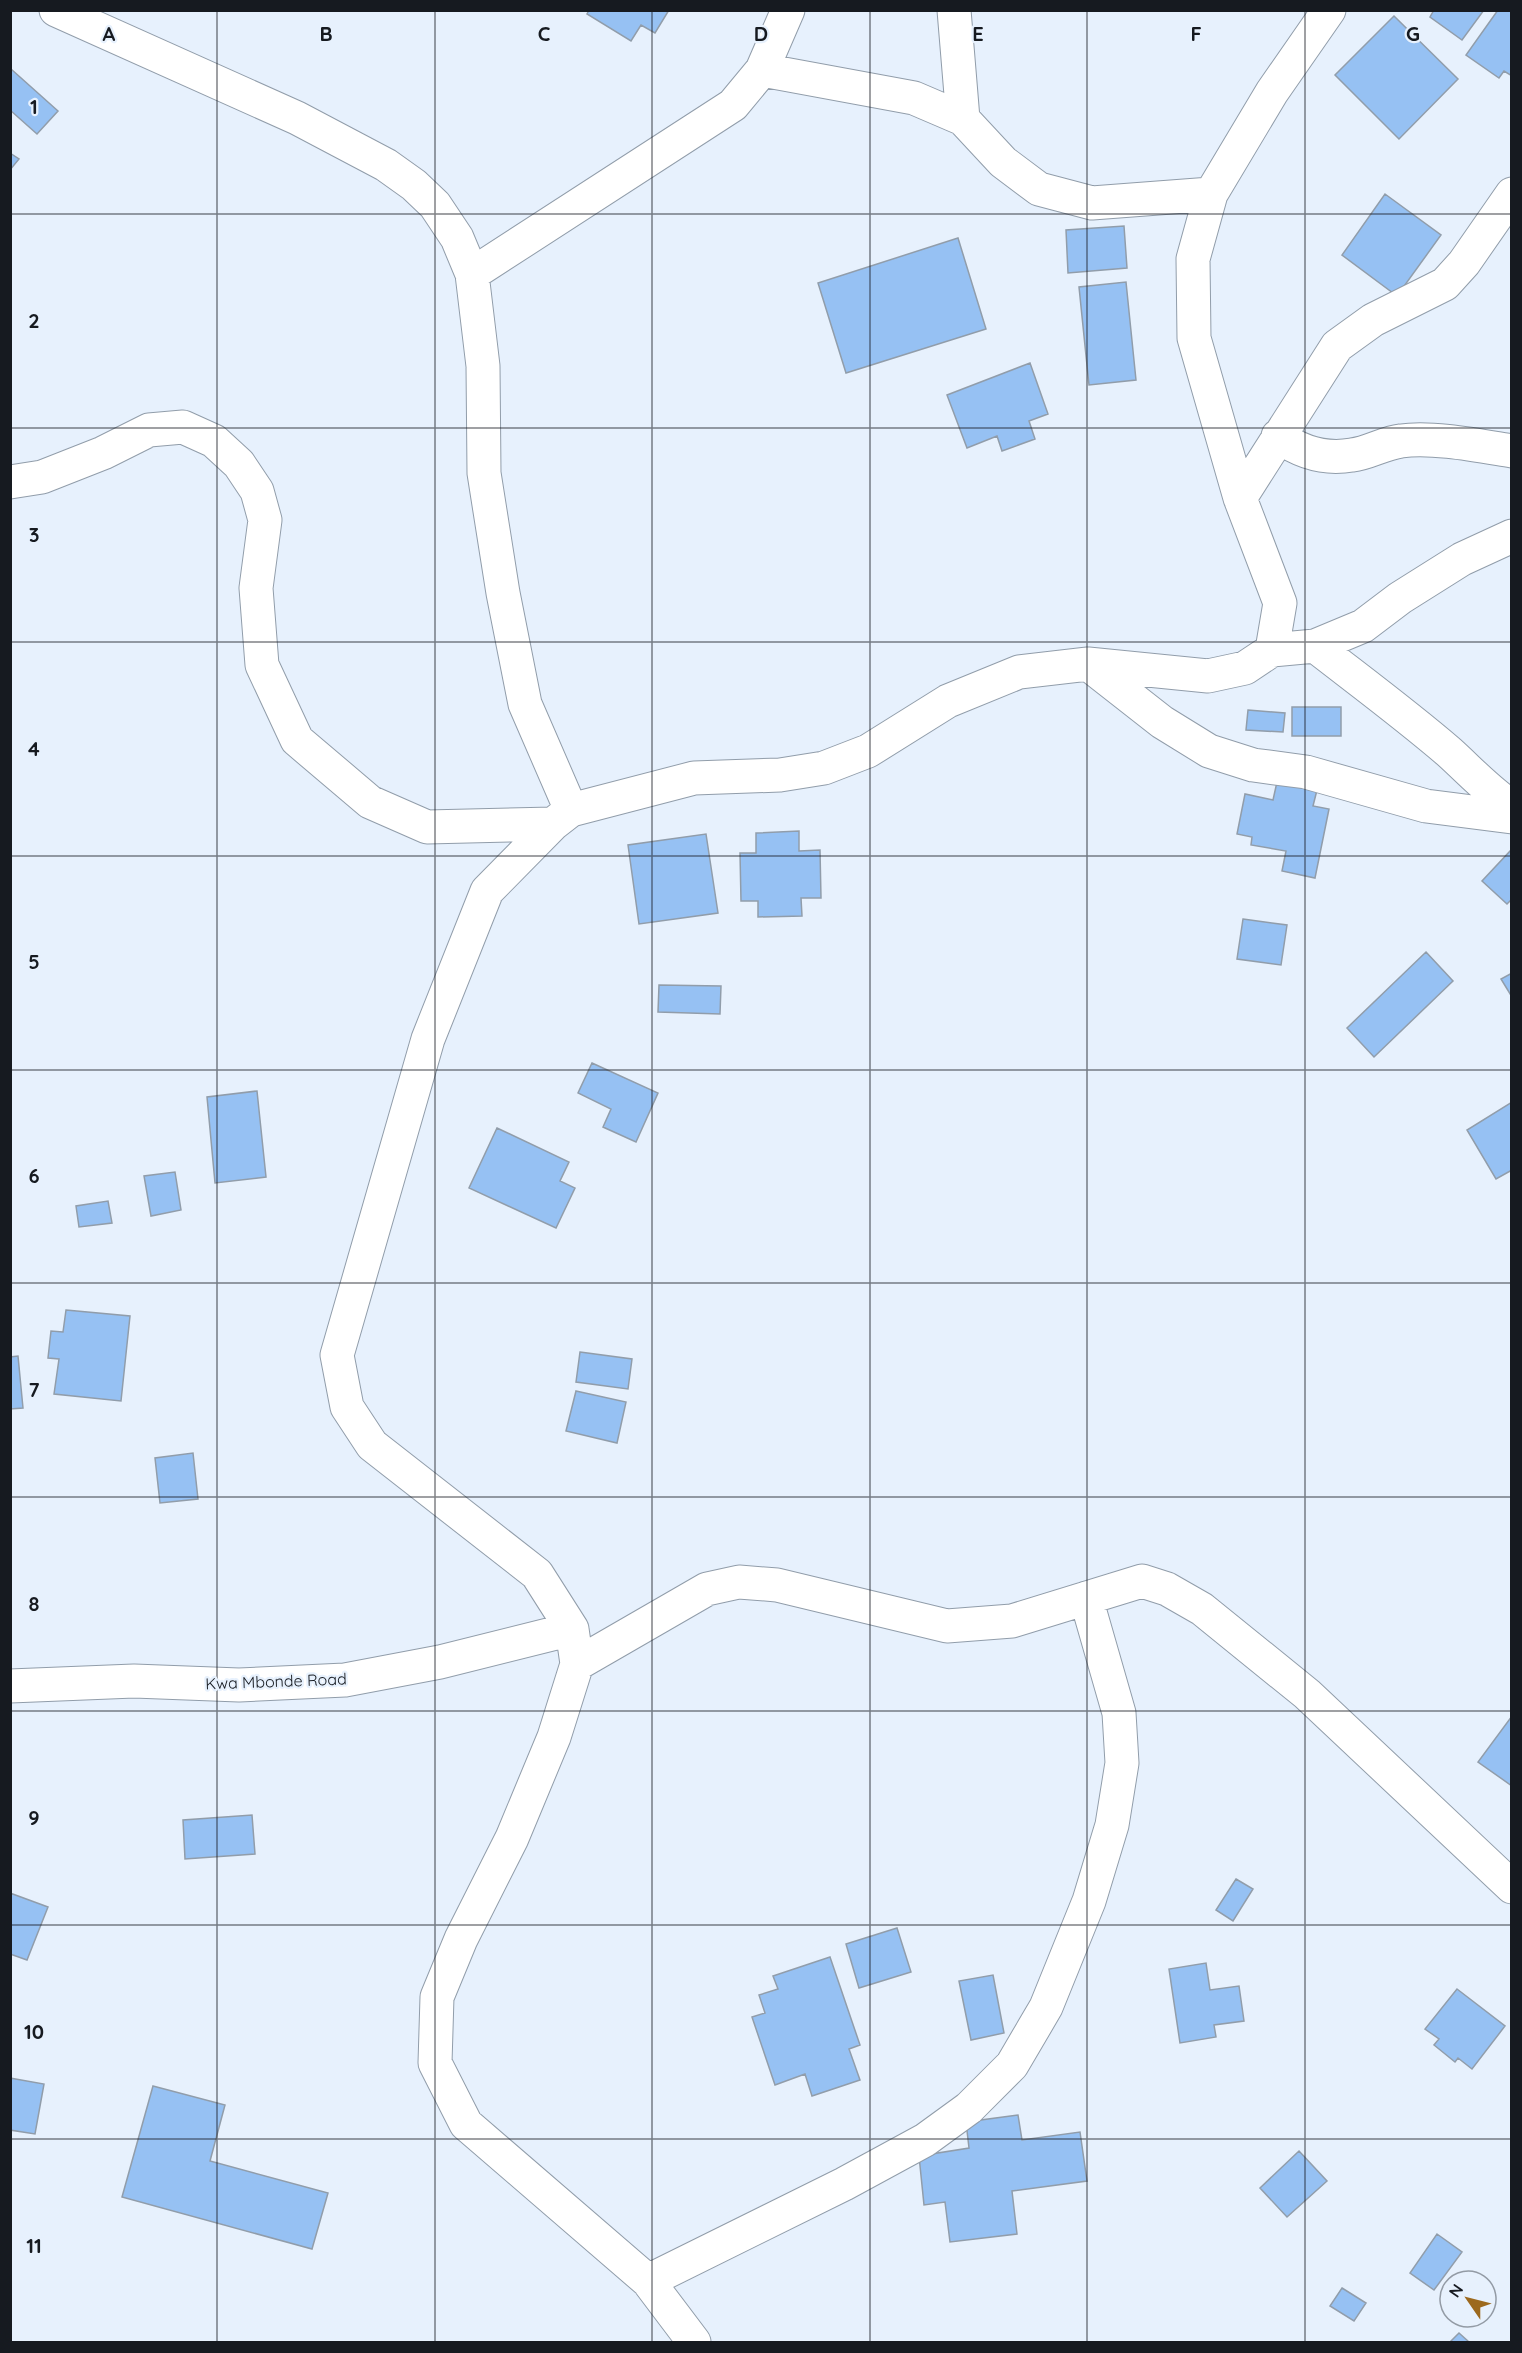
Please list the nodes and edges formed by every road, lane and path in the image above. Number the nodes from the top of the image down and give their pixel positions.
1 (56, 10) edge
2 (788, 10) edge
3 (954, 10) edge
4 (1329, 10) edge
5 (762, 70) junction
6 (963, 119) junction
7 (1211, 194) junction
8 (1512, 194) edge
9 (472, 274) junction
10 (1278, 436) junction
11 (1512, 451) edge
12 (10, 482) edge
13 (1240, 498) junction
14 (1512, 536) edge
15 (1315, 646) junction
16 (1272, 650) junction
17 (1088, 664) junction
18 (1512, 807) edge
19 (1512, 816) edge
20 (562, 817) junction
21 (1086, 1598) junction
22 (572, 1629) junction
23 (576, 1664) junction
24 (10, 1686) edge
25 (1512, 1887) edge
26 (648, 2281) junction
27 (694, 2343) edge

1 - 9 street
2 - 5 street
3 - 6 street
4 - 7 street
5 - 6 street
5 - 9 street
6 - 7 street
7 - 13 street
8 - 10 street
9 - 20 street
10 - 11 street
10 - 13 street
12 - 20 street
13 - 16 street
14 - 15 street
15 - 16 street
15 - 18 street
16 - 17 street
17 - 19 street
17 - 20 street
20 - 22 street
21 - 23 street
21 - 25 street
21 - 26 street
22 - 23 street
22 - 24 street, Kwa Mbonde Road
23 - 26 street
26 - 27 street

